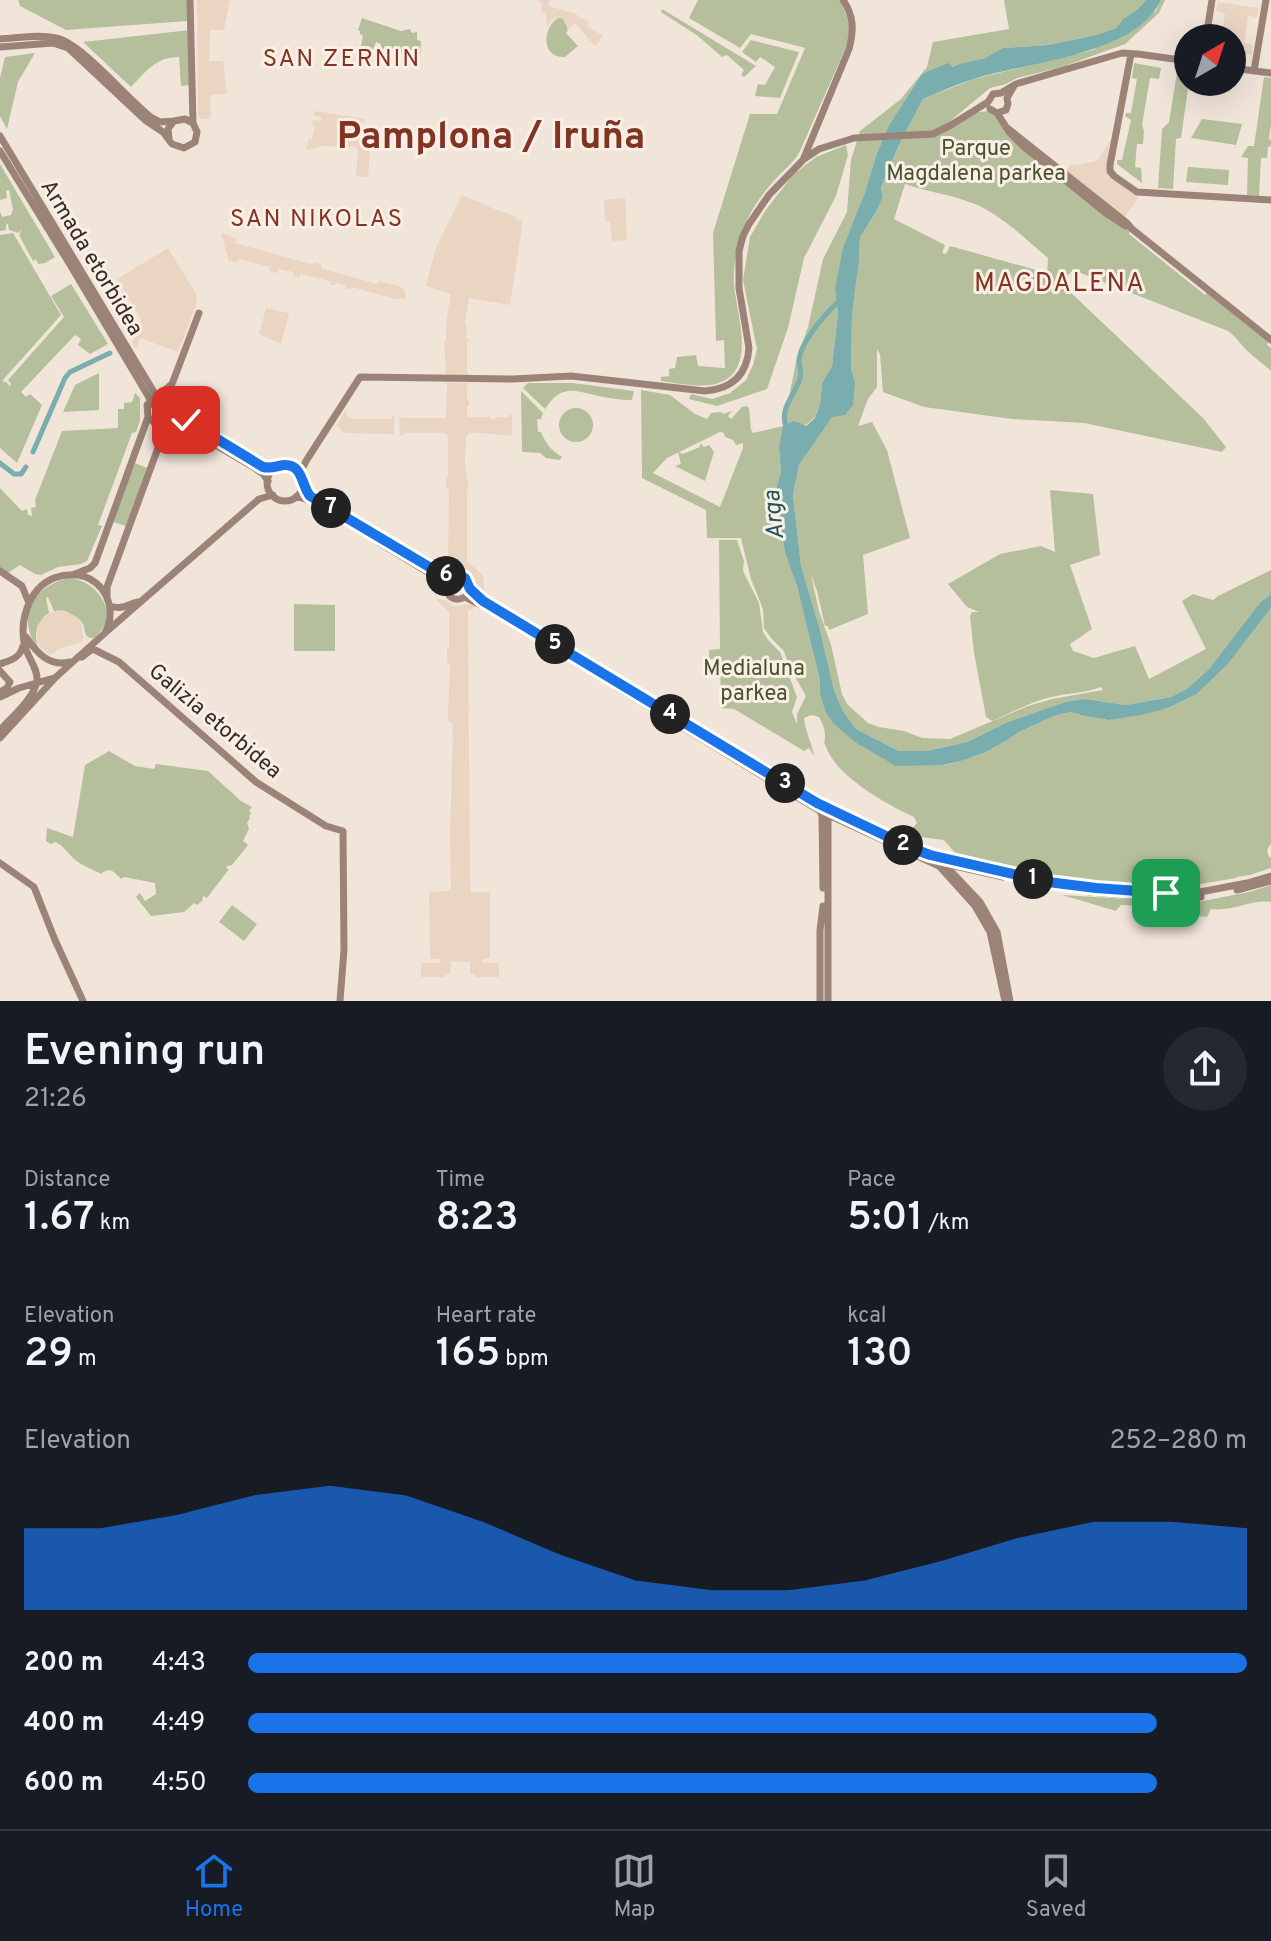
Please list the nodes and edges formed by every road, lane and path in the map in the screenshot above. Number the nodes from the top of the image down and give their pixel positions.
1 (190, 0) edge
2 (843, 0) edge
3 (1212, 0) edge
4 (1266, 0) edge
5 (1208, 24) edge
6 (0, 39) edge
7 (44, 40) junction
8 (61, 42) junction
9 (0, 47) edge
10 (1131, 54) junction
11 (1174, 59) edge
12 (1246, 70) edge
13 (1254, 71) junction
14 (1271, 73) edge
15 (193, 88) junction
16 (1004, 96) junction
17 (998, 114) junction
18 (177, 120) junction
19 (193, 123) junction
20 (0, 136) edge
21 (169, 139) junction
22 (0, 151) edge
23 (803, 160) junction
24 (1271, 200) edge
25 (199, 313) dead end
26 (1271, 340) edge
27 (165, 391) junction
28 (153, 398) junction
29 (174, 416) junction
30 (148, 417) junction
31 (191, 429) junction
32 (165, 434) junction
33 (275, 468) junction
34 (300, 474) junction
35 (303, 485) junction
36 (269, 488) junction
37 (297, 496) junction
38 (0, 571) edge
39 (73, 575) junction
40 (451, 578) junction
41 (446, 586) junction
42 (470, 589) junction
43 (107, 597) junction
44 (465, 597) junction
45 (140, 601) junction
46 (29, 603) junction
47 (110, 606) junction
48 (103, 635) junction
49 (24, 636) junction
50 (109, 656) junction
51 (75, 659) junction
52 (0, 664) edge
53 (0, 671) edge
54 (56, 677) junction
55 (37, 683) junction
56 (19, 688) junction
57 (0, 694) edge
58 (30, 697) junction
59 (0, 730) edge
60 (0, 738) edge
61 (827, 814) junction
62 (930, 855) junction
63 (919, 857) junction
64 (953, 862) dead end
65 (0, 863) edge
66 (943, 863) junction
67 (1004, 873) junction
68 (1271, 879) edge
69 (825, 906) junction
70 (83, 1001) edge
71 (340, 1001) edge
72 (826, 1001) edge
73 (1008, 1001) edge

1 - 15 main road
2 - 23 main road
3 - 5 main road
4 - 13 main road
6 - 7 main road
7 - 8 main road
7 - 9 main road
8 - 18 main road
8 - 21 main road
10 - 11 main road
10 - 16 main road
10 - 24 main road
12 - 13 main road
13 - 14 main road
15 - 18 main road
15 - 19 main road
16 - 17 main road
16 - 17 main road
17 - 23 main road
17 - 26 main road
18 - 19 main road
18 - 21 main road
19 - 21 main road
20 - 28 main road, Armada etorbidea
22 - 28 main road, Armada etorbidea
23 - 34 main road
25 - 27 main road
27 - 28 main road
27 - 29 main road
28 - 29 main road
28 - 30 main road
29 - 31 main road
29 - 32 main road
29 - 33 main road
30 - 32 main road
30 - 39 main road
31 - 32 main road
31 - 36 main road
32 - 43 main road
33 - 34 main road
33 - 36 main road
34 - 35 main road
35 - 37 main road
35 - 40 main road
36 - 37 main road
36 - 45 main road
37 - 41 main road
38 - 46 main road
39 - 43 main road
39 - 46 main road
40 - 41 main road
40 - 42 main road
41 - 44 main road
42 - 44 main road
42 - 61 main road
43 - 47 main road
44 - 61 main road
45 - 47 main road
45 - 48 main road
46 - 49 main road
47 - 48 main road
48 - 50 main road, Galizia etorbidea
48 - 51 main road
49 - 51 main road
49 - 52 main road
49 - 55 main road
50 - 51 main road
50 - 71 main road, Galizia etorbidea
51 - 54 main road
53 - 57 main road
54 - 55 main road
54 - 60 main road
55 - 56 main road
55 - 58 main road
56 - 57 main road
56 - 58 main road
58 - 59 main road
61 - 62 main road
61 - 63 main road
61 - 69 main road
61 - 69 main road
62 - 66 main road
62 - 67 main road
63 - 66 main road
63 - 73 main road
64 - 67 main road
65 - 70 main road
66 - 68 main road
66 - 73 main road
67 - 68 main road
69 - 72 main road

